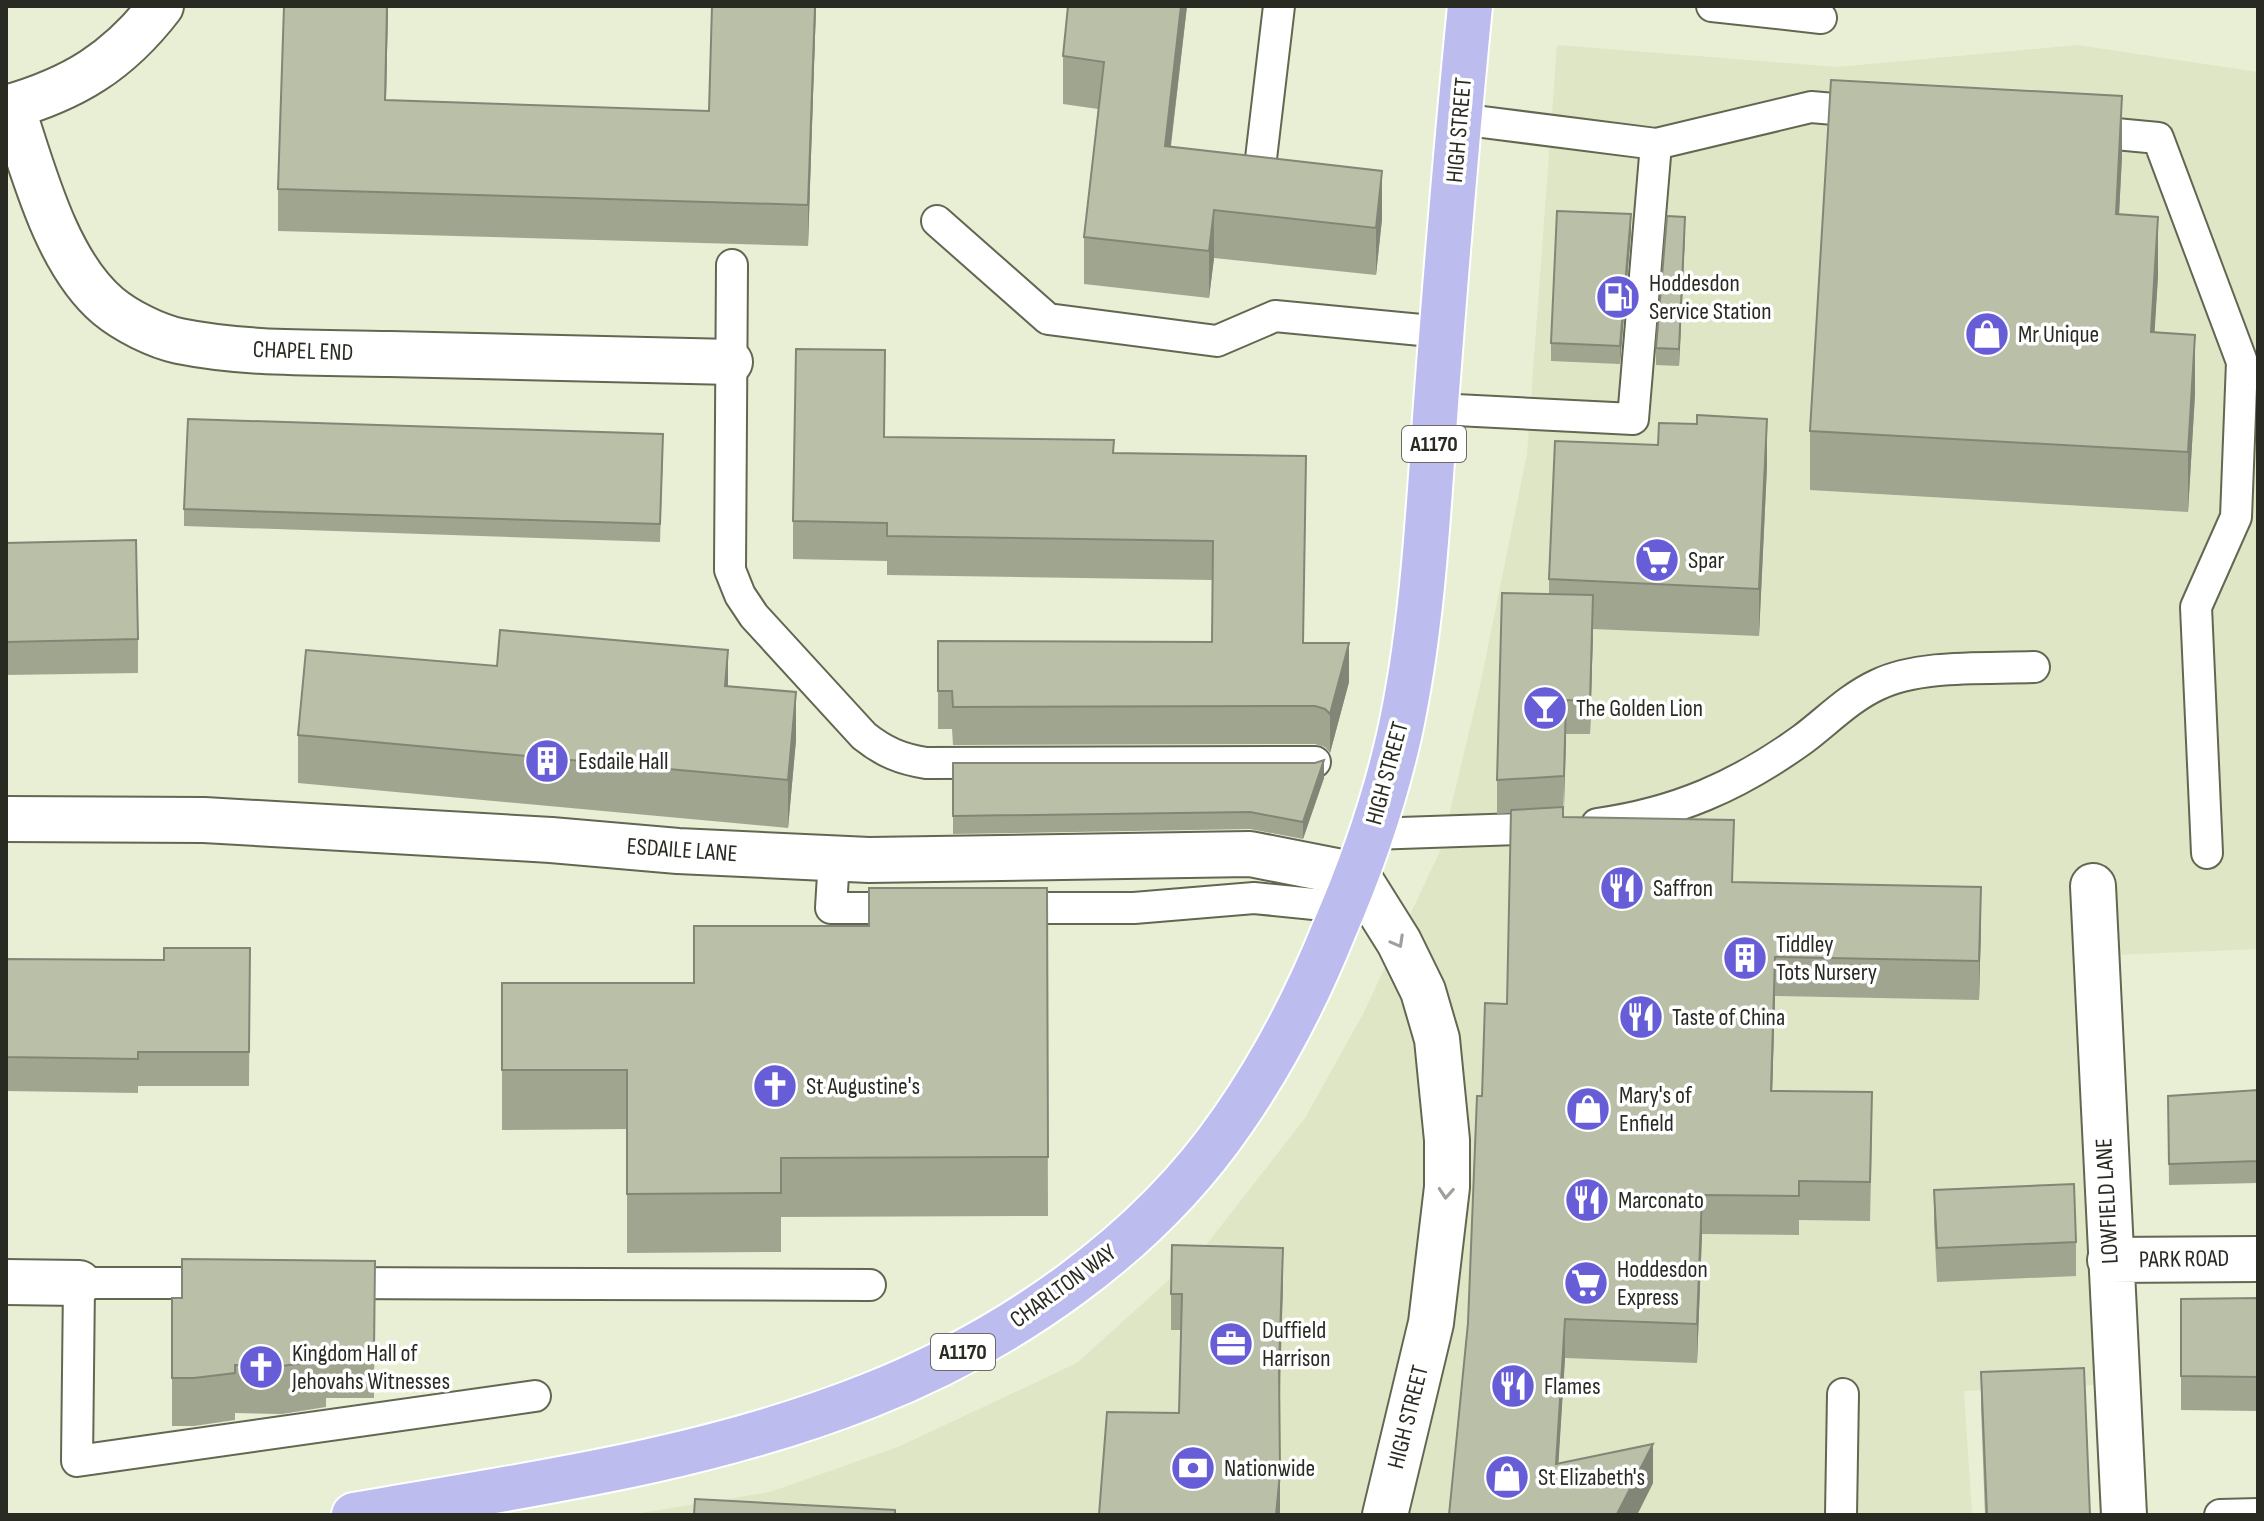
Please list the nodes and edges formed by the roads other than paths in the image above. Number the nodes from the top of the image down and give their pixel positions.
1 (161, 6) edge
2 (1279, 6) edge
3 (1470, 6) edge
4 (1712, 6) edge
5 (1821, 18) dead end
6 (9, 108) edge
7 (1890, 114) edge
8 (1459, 119) junction
9 (2063, 129) edge
10 (1656, 144) junction
11 (1260, 167) edge
12 (937, 221) dead end
13 (732, 265) dead end
14 (1442, 332) junction
15 (730, 362) junction
16 (1436, 409) junction
17 (2034, 667) dead end
18 (1315, 762) edge
19 (6, 819) edge
20 (1371, 834) junction
21 (2207, 853) dead end
22 (834, 858) junction
23 (2093, 886) dead end
24 (1351, 891) junction
25 (942, 908) edge
26 (974, 908) edge
27 (2258, 1259) edge
28 (2110, 1260) junction
29 (6, 1282) edge
30 (79, 1283) junction
31 (253, 1283) edge
32 (300, 1283) edge
33 (870, 1285) dead end
34 (1843, 1394) dead end
35 (535, 1396) dead end
36 (2258, 1514) edge
37 (354, 1515) edge
38 (1385, 1515) edge
39 (1841, 1515) edge
40 (2124, 1515) edge
41 (2220, 1515) edge

1 - 6 street
2 - 11 lane
3 - 8 main road, HIGH STREET / A1170
4 - 5 lane
6 - 15 street, CHAPEL END
7 - 10 lane
8 - 10 lane
8 - 14 main road, HIGH STREET / A1170
9 - 21 lane
10 - 16 lane
12 - 14 lane
13 - 15 lane
14 - 16 main road, HIGH STREET / A1170
15 - 18 lane
16 - 20 main road, HIGH STREET / A1170
17 - 20 lane
19 - 22 street, ESDAILE LANE
20 - 24 main road, HIGH STREET / A1170
22 - 24 street, ESDAILE LANE
22 - 25 lane
23 - 28 street, LOWFIELD LANE
24 - 26 lane
24 - 37 main road, CHARLTON WAY / A1170
24 -> 38 street, HIGH STREET
27 - 28 street, PARK ROAD
28 - 40 street, LOWFIELD LANE
29 - 30 street
30 - 31 lane
30 - 35 lane
32 - 33 lane
34 - 39 lane
36 - 41 lane

